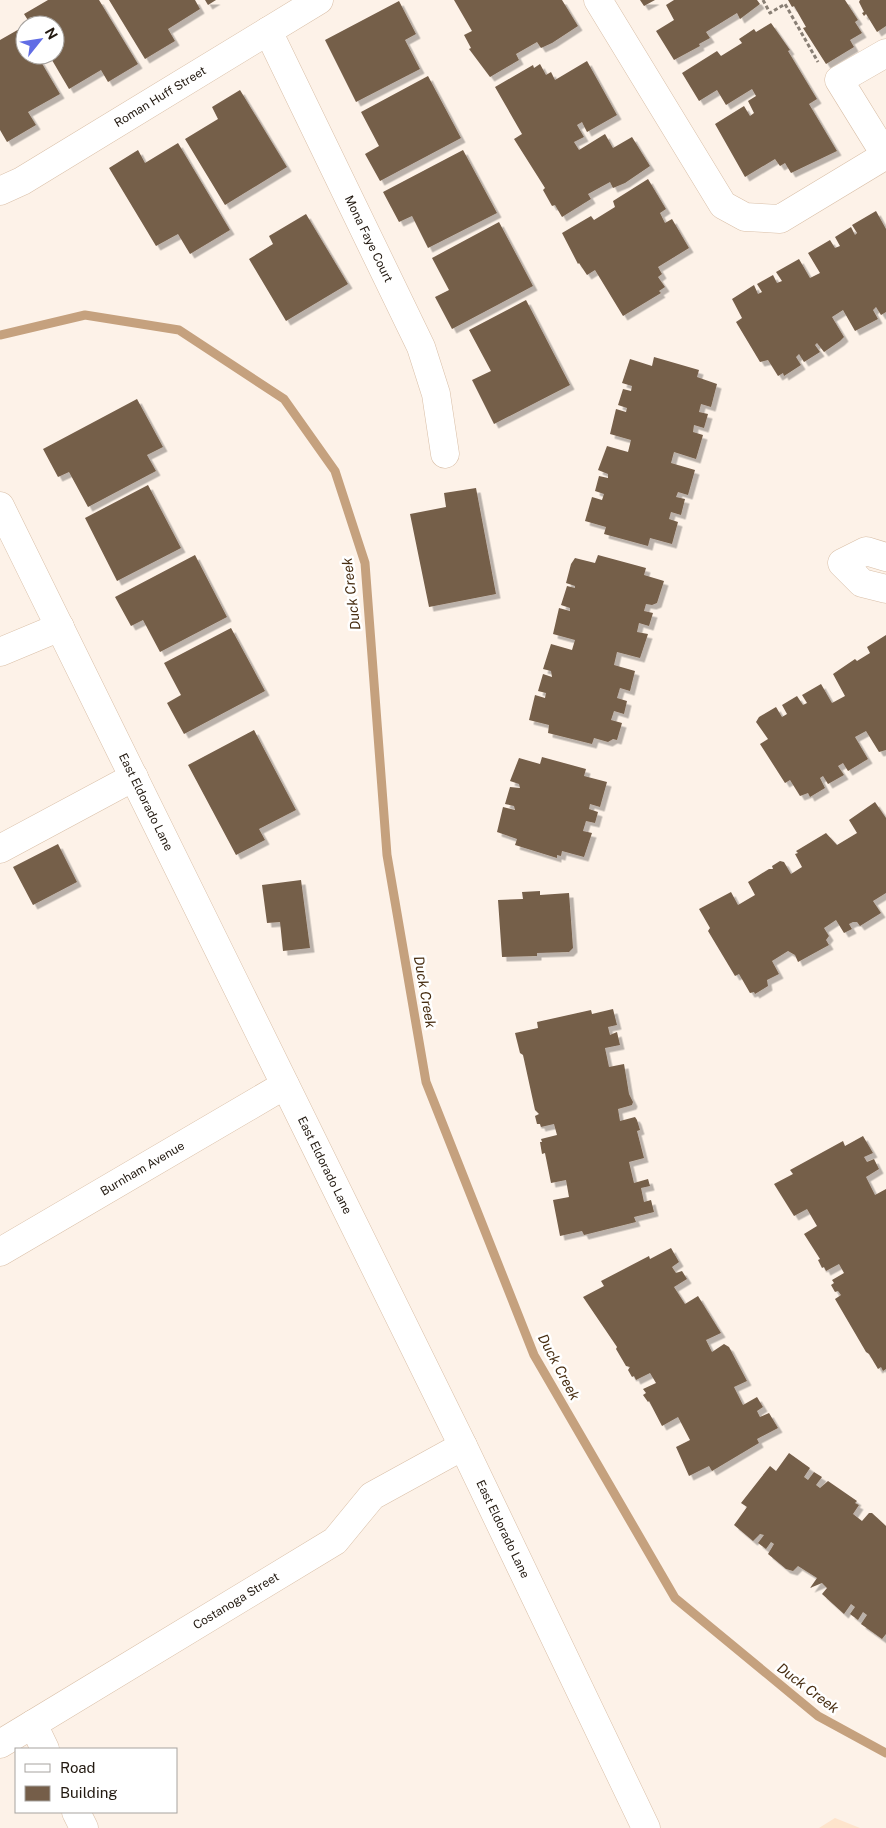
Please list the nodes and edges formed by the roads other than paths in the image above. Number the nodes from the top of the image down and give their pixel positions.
1 (319, 0) edge
2 (598, 0) edge
3 (268, 31) junction
4 (886, 53) edge
5 (886, 156) edge
6 (0, 192) edge
7 (445, 454) dead end
8 (0, 506) edge
9 (886, 557) edge
10 (886, 590) edge
11 (60, 627) junction
12 (0, 652) edge
13 (134, 777) junction
14 (0, 849) edge
15 (286, 1085) junction
16 (0, 1252) edge
17 (463, 1446) junction
18 (33, 1724) junction
19 (0, 1744) edge
20 (45, 1748) edge
21 (76, 1813) edge
22 (84, 1828) edge
23 (646, 1828) edge

1 - 3 street, Roman Huff Street
2 - 5 street
3 - 6 street, Roman Huff Street
3 - 7 street, Mona Faye Court
4 - 5 street
8 - 11 street, East Eldorado Lane
9 - 10 street
11 - 12 street
11 - 13 street, East Eldorado Lane
13 - 14 street
13 - 15 street, East Eldorado Lane
15 - 16 street, Burnham Avenue
15 - 17 street, East Eldorado Lane
17 - 18 street, Costanoga Street
17 - 23 street, East Eldorado Lane
18 - 19 street, Costanoga Street
18 - 20 street
21 - 22 street

